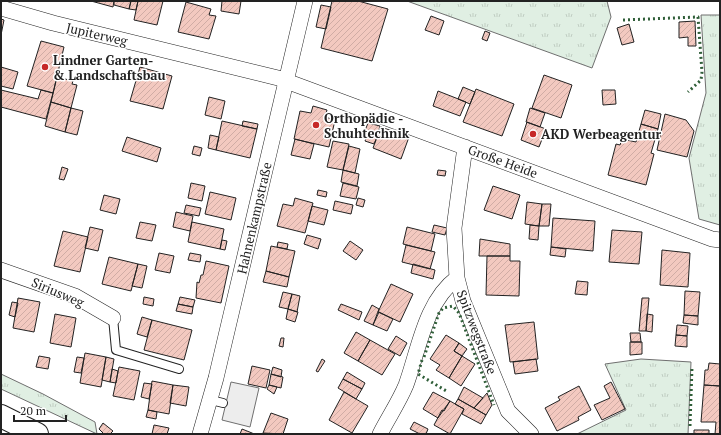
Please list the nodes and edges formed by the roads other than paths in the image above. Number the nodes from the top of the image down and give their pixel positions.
1 (306, 1) edge
2 (1, 8) edge
3 (287, 82) junction
4 (464, 147) junction
5 (720, 240) edge
6 (1, 270) edge
7 (457, 278) junction
8 (113, 318) joint
9 (179, 369) dead end
10 (1, 416) edge
11 (36, 434) edge
12 (200, 434) edge
13 (380, 434) edge
14 (530, 434) edge

1 - 3 street, Hahnenkampstraße
2 - 3 street, Jupiterweg
3 - 4 street, Große Heide
3 - 12 street, Hahnenkampstraße
4 - 5 street, Große Heide
4 - 7 street, Spitzwegstraße
6 - 8 street, Siriusweg
7 - 13 street
7 - 14 street, Spitzwegstraße
8 - 9 lane
10 - 11 street

